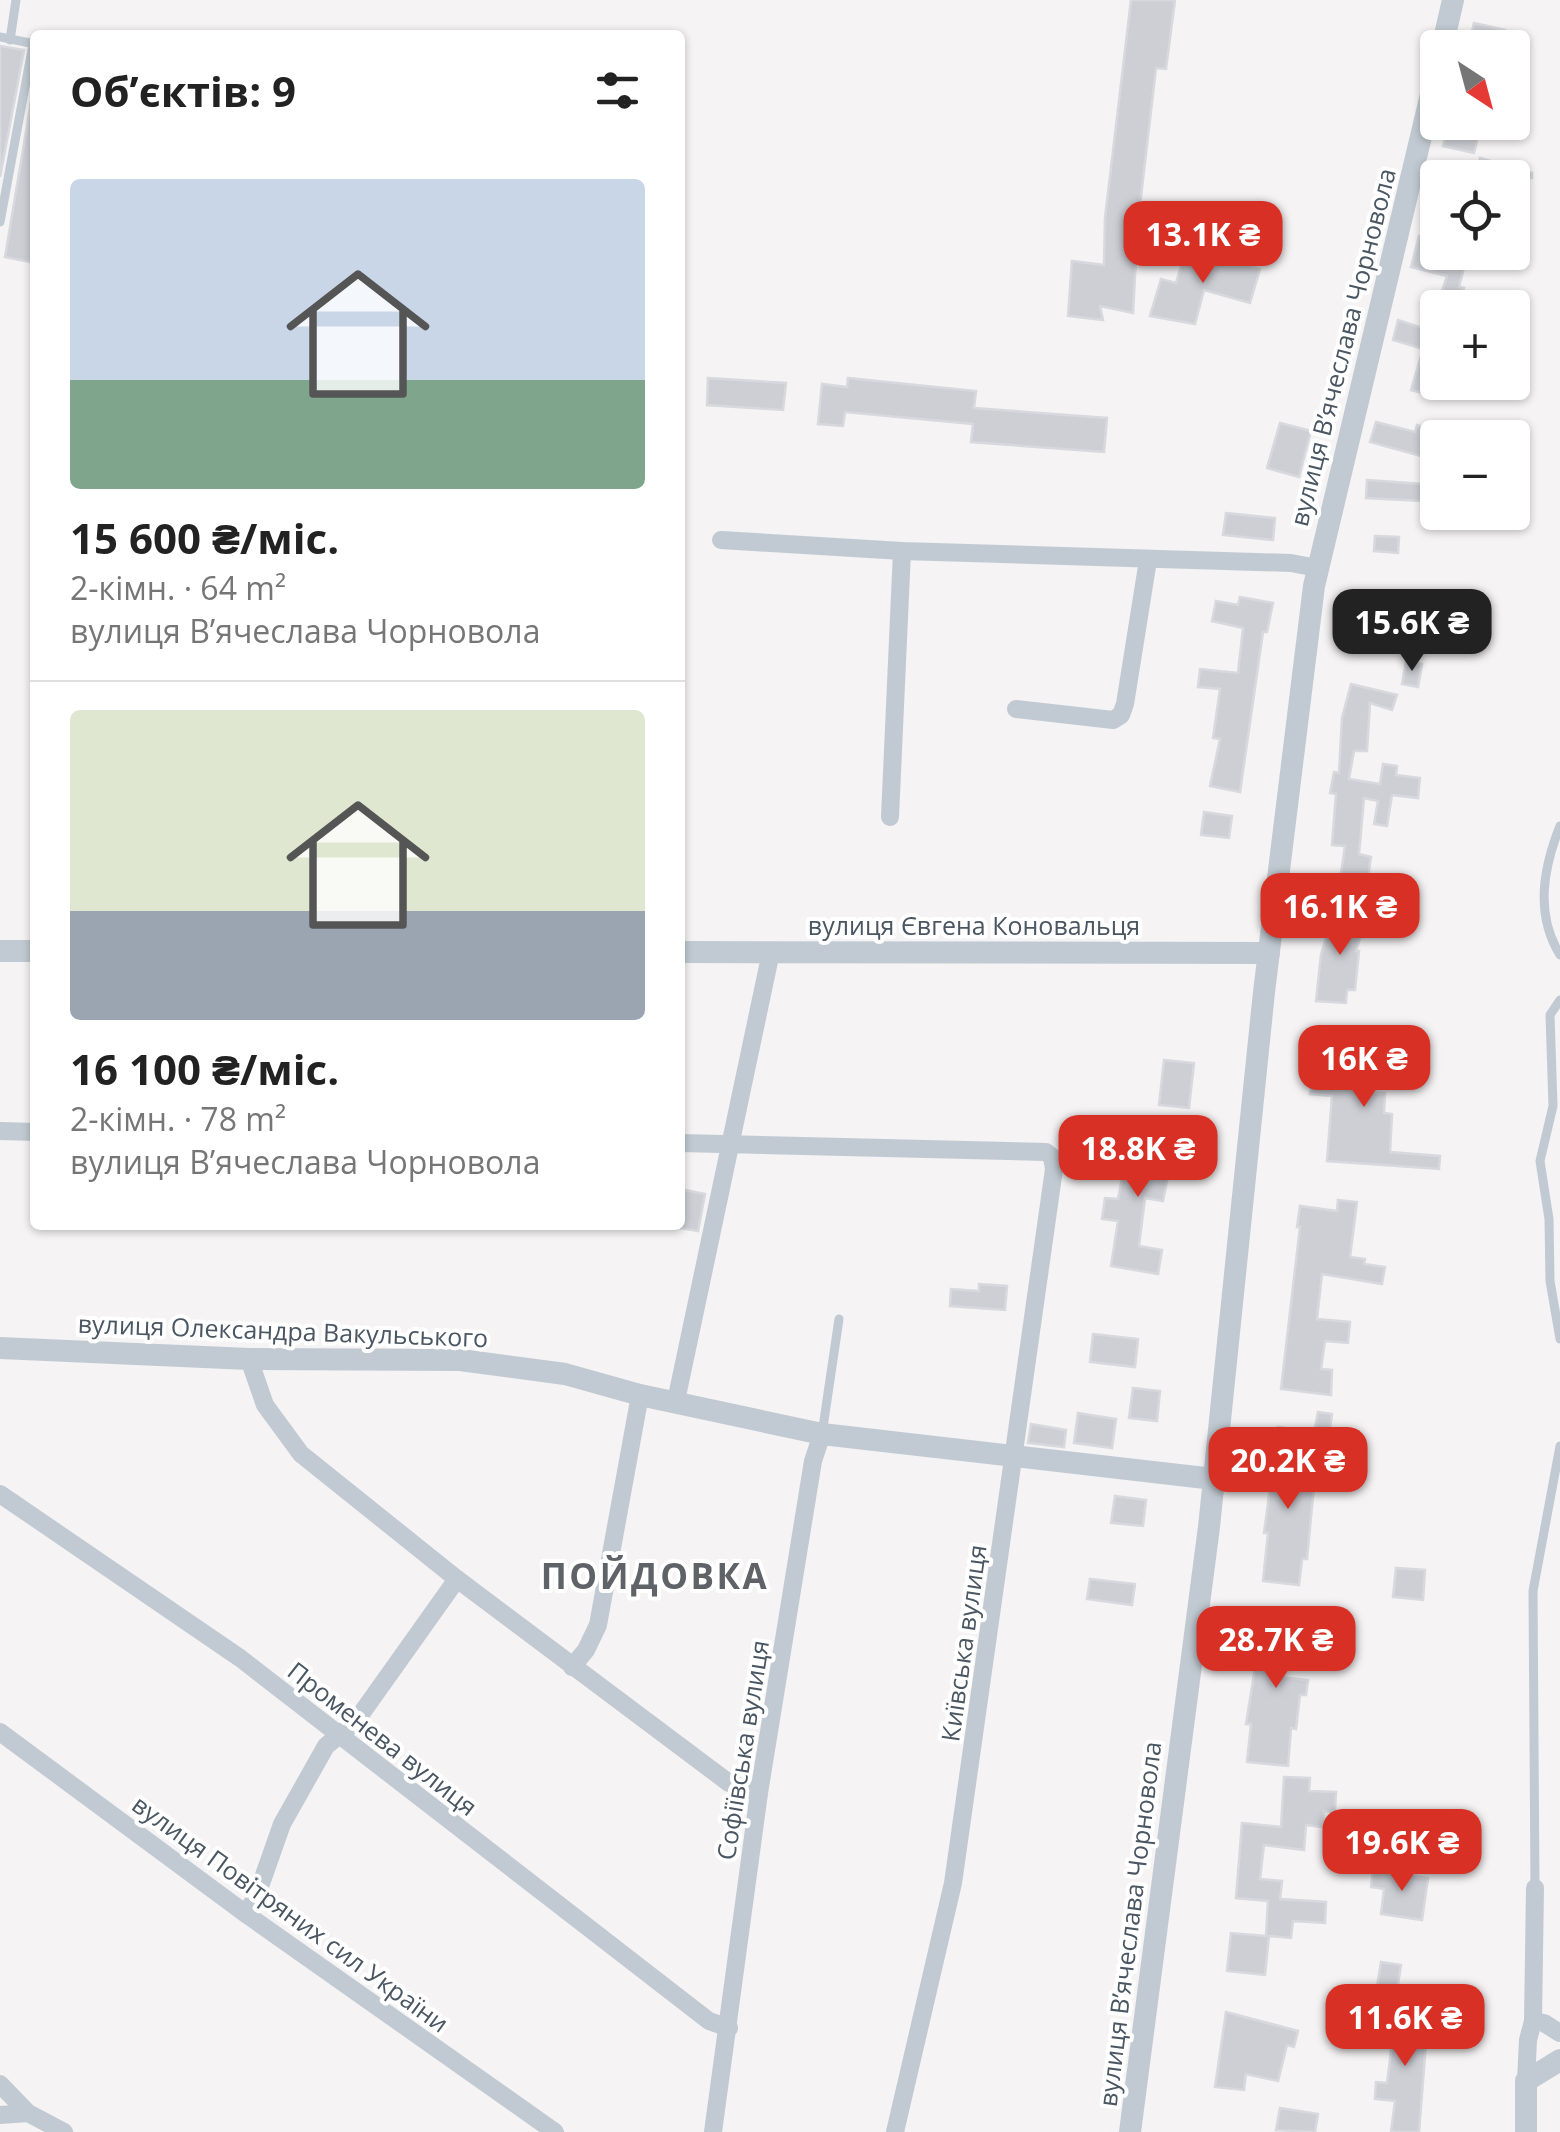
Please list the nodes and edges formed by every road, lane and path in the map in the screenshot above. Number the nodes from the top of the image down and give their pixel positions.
1 (16, 0) edge
2 (1453, 0) edge
3 (1446, 30) edge
4 (5, 38) edge
5 (30, 43) edge
6 (30, 65) edge
7 (1420, 140) edge
8 (0, 222) edge
9 (721, 540) dead end
10 (902, 551) junction
11 (1148, 560) junction
12 (1317, 568) junction
13 (1016, 709) dead end
14 (890, 817) dead end
15 (1560, 826) edge
16 (0, 951) edge
17 (30, 951) edge
18 (685, 952) edge
19 (771, 952) junction
20 (1269, 953) junction
21 (1560, 955) edge
22 (1560, 1000) edge
23 (0, 1132) edge
24 (30, 1132) edge
25 (685, 1143) edge
26 (731, 1144) junction
27 (839, 1319) dead end
28 (1560, 1339) edge
29 (0, 1348) edge
30 (249, 1359) junction
31 (640, 1395) junction
32 (676, 1401) junction
33 (822, 1434) junction
34 (1560, 1446) edge
35 (1016, 1458) junction
36 (1214, 1479) junction
37 (0, 1494) edge
38 (457, 1579) junction
39 (572, 1667) junction
40 (0, 1732) edge
41 (336, 1736) junction
42 (759, 1794) junction
43 (1535, 1888) joint
44 (246, 1914) junction
45 (1534, 2021) junction
46 (730, 2028) junction
47 (1560, 2033) edge
48 (1560, 2060) edge
49 (1526, 2082) junction
50 (0, 2084) edge
51 (28, 2113) junction
52 (0, 2115) edge
53 (64, 2132) edge
54 (554, 2132) edge
55 (713, 2132) edge
56 (895, 2132) edge
57 (1130, 2132) edge
58 (1526, 2132) edge

1 - 4 lane
2 - 3 street
4 - 5 lane
6 - 8 lane
7 - 12 street, вулиця Вʼячеслава Чорновола
9 - 10 street
10 - 11 street
10 - 14 street
11 - 12 street
11 - 13 street
12 - 20 street, вулиця Вʼячеслава Чорновола
15 - 21 lane
16 - 17 street
18 - 19 street, вулиця Євгена Коновальця
19 - 20 street, вулиця Євгена Коновальця
19 - 26 street
20 - 36 street, вулиця Вʼячеслава Чорновола
22 - 28 lane
23 - 24 street
25 - 26 street
26 - 32 street
26 - 35 street, Київська вулиця
27 - 33 lane, Софіївська вулиця
29 - 30 street, вулиця Олександра Вакульського
30 - 31 street, вулиця Олександра Вакульського
30 - 38 street
31 - 32 street, вулиця Олександра Вакульського
31 - 39 street
32 - 33 street, вулиця Олександра Вакульського
33 - 35 street, вулиця Олександра Вакульського
33 - 42 street, Софіївська вулиця
34 - 43 lane
35 - 36 street, вулиця Олександра Вакульського
35 - 56 street, Київська вулиця
36 - 57 street, вулиця Вʼячеслава Чорновола
37 - 41 street, Променева вулиця
38 - 39 street
38 - 41 street
39 - 42 street
40 - 44 street, вулиця Повітряних сил України
41 - 44 street
41 - 46 street, Променева вулиця
42 - 46 street, Софіївська вулиця
43 - 45 street
44 - 54 street, вулиця Повітряних сил України
45 - 47 street
45 - 49 street
46 - 55 street, Софіївська вулиця
48 - 49 street
49 - 58 street
50 - 51 street
51 - 52 street
51 - 53 street

